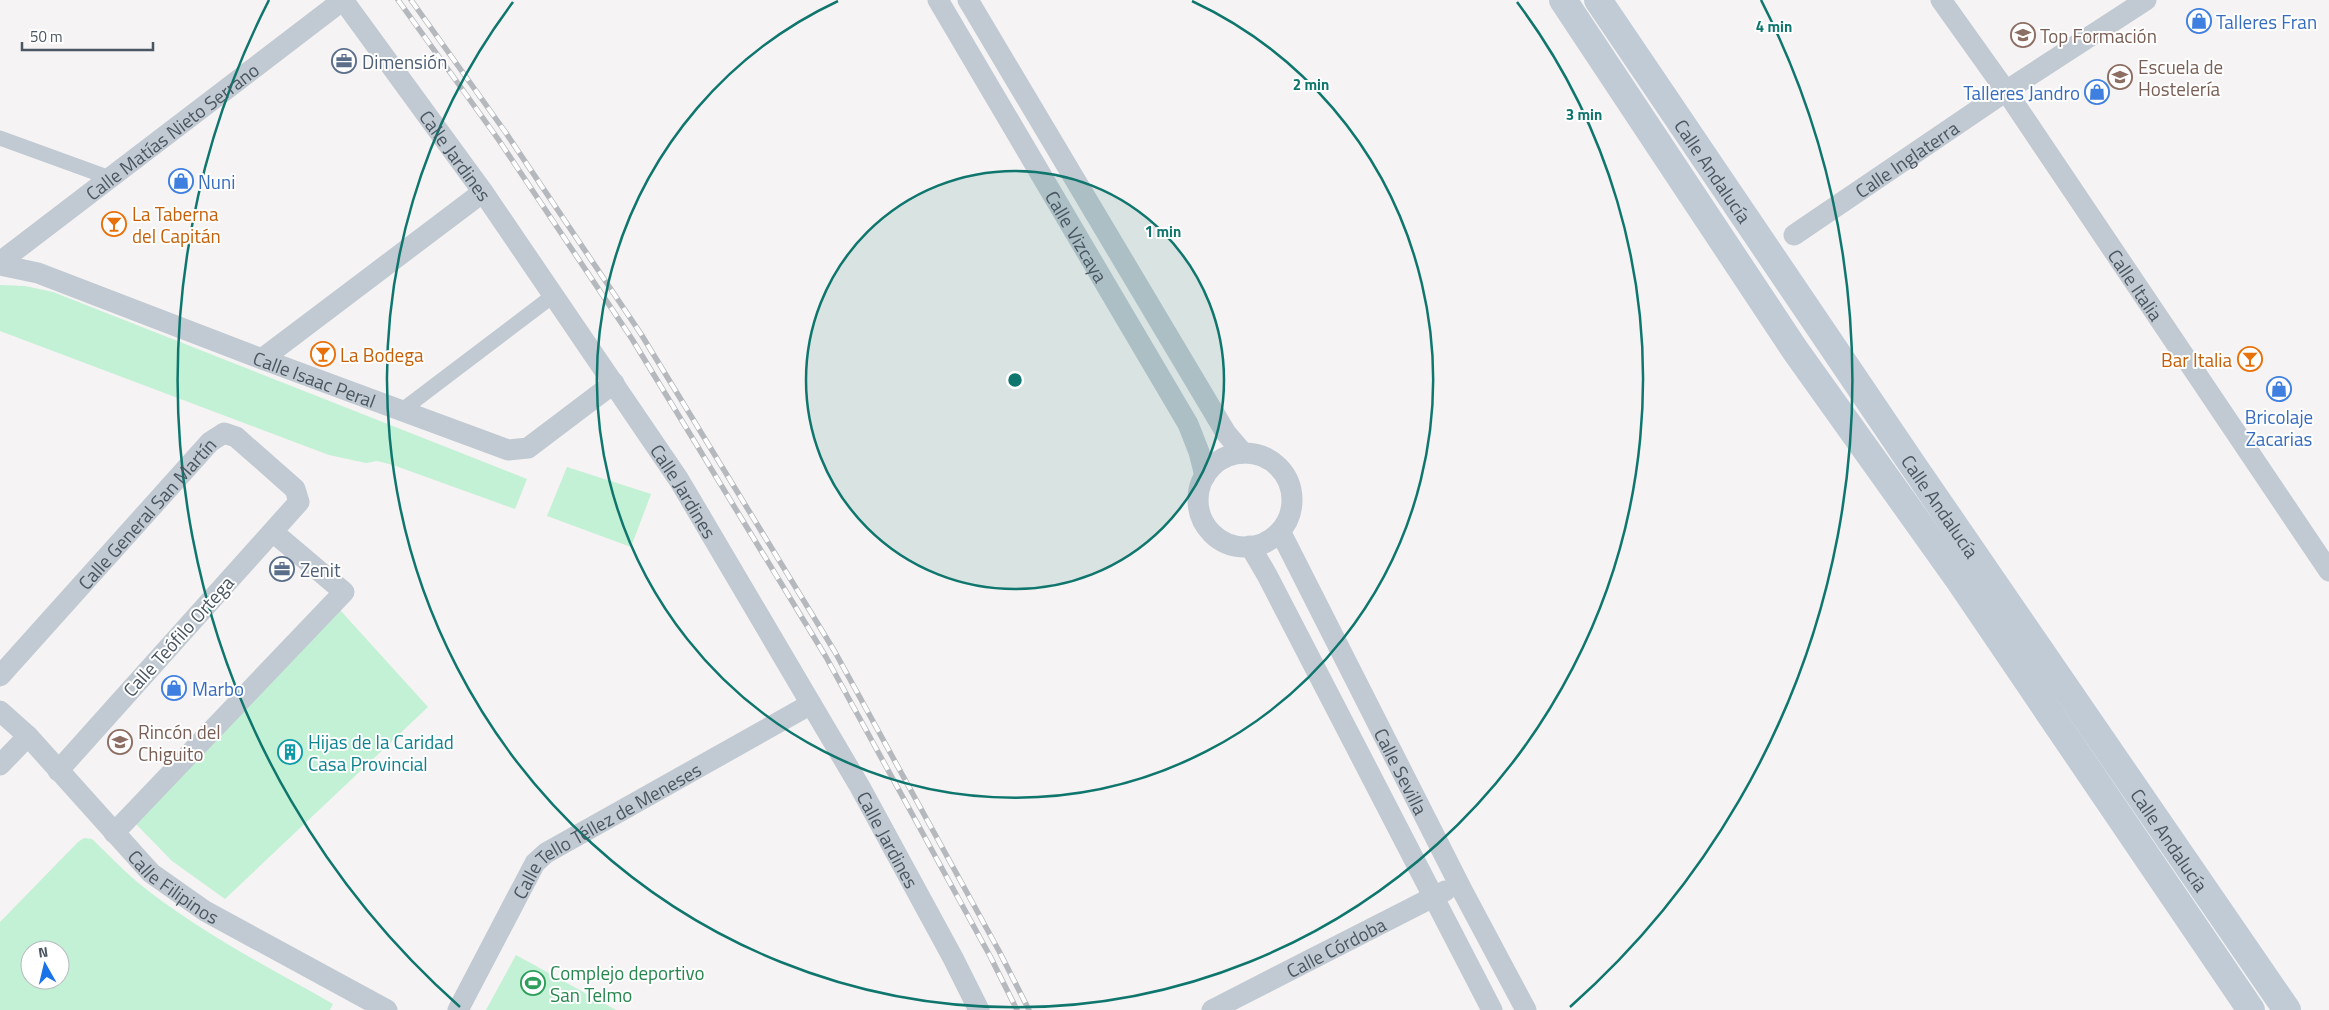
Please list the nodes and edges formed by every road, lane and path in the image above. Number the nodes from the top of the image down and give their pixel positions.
1 (343, 0) edge
2 (938, 0) edge
3 (968, 0) edge
4 (1563, 0) edge
5 (1598, 0) edge
6 (1941, 0) edge
7 (2146, 0) edge
8 (2006, 91) junction
9 (0, 138) edge
10 (110, 178) junction
11 (1078, 187) junction
12 (483, 192) junction
13 (1052, 195) junction
14 (1794, 235) dead end
15 (0, 264) edge
16 (554, 295) junction
17 (262, 359) junction
18 (614, 383) junction
19 (401, 411) junction
20 (1243, 453) junction
21 (1205, 476) junction
22 (300, 502) joint
23 (1280, 531) junction
24 (273, 532) junction
25 (1250, 546) junction
26 (2329, 571) edge
27 (0, 676) edge
28 (811, 704) junction
29 (0, 712) edge
30 (28, 736) junction
31 (0, 765) edge
32 (58, 771) junction
33 (114, 833) junction
34 (1458, 884) junction
35 (1432, 896) junction
36 (387, 1010) edge
37 (458, 1010) edge
38 (979, 1010) edge
39 (1212, 1010) edge
40 (1492, 1010) edge
41 (1526, 1010) edge
42 (2251, 1010) edge
43 (2287, 1010) edge

1 - 10 street, Calle Matías Nieto Serrano
1 - 12 street, Calle Jardines
2 - 13 street, Calle Vizcaya
3 - 11 street, Calle Vizcaya
4 - 42 main road, Calle Andalucía
5 - 43 main road, Calle Andalucía
6 - 8 street, Calle Italia
7 - 8 street, Calle Inglaterra
8 - 14 street, Calle Inglaterra
8 - 26 street, Calle Italia
9 - 10 street
10 - 15 street, Calle Matías Nieto Serrano
11 - 13 street
11 - 20 street, Calle Vizcaya
12 - 16 street, Calle Jardines
12 - 17 street
13 - 21 street, Calle Vizcaya
15 - 17 street, Calle Isaac Peral
16 - 18 street, Calle Jardines
16 - 19 street
17 - 19 street, Calle Isaac Peral
18 - 19 street, Calle Isaac Peral
18 - 28 street, Calle Jardines
20 - 21 street
20 - 23 street
21 - 25 street
22 - 24 street, Calle Teófilo Ortega
22 - 27 street, Calle General San Martín
23 - 25 street
23 - 34 street, Calle Sevilla
24 - 32 street, Calle Teófilo Ortega
24 - 33 street
25 - 35 street, Calle Sevilla
28 - 37 street, Calle Tello Téllez de Meneses
28 - 38 street, Calle Jardines
29 - 30 street, Calle Filipinos
30 - 31 street
30 - 32 street, Calle Filipinos
32 - 33 street, Calle Filipinos
33 - 36 street, Calle Filipinos
34 - 35 street, Calle Córdoba
34 - 41 street, Calle Sevilla
35 - 39 street, Calle Córdoba
35 - 40 street, Calle Sevilla

